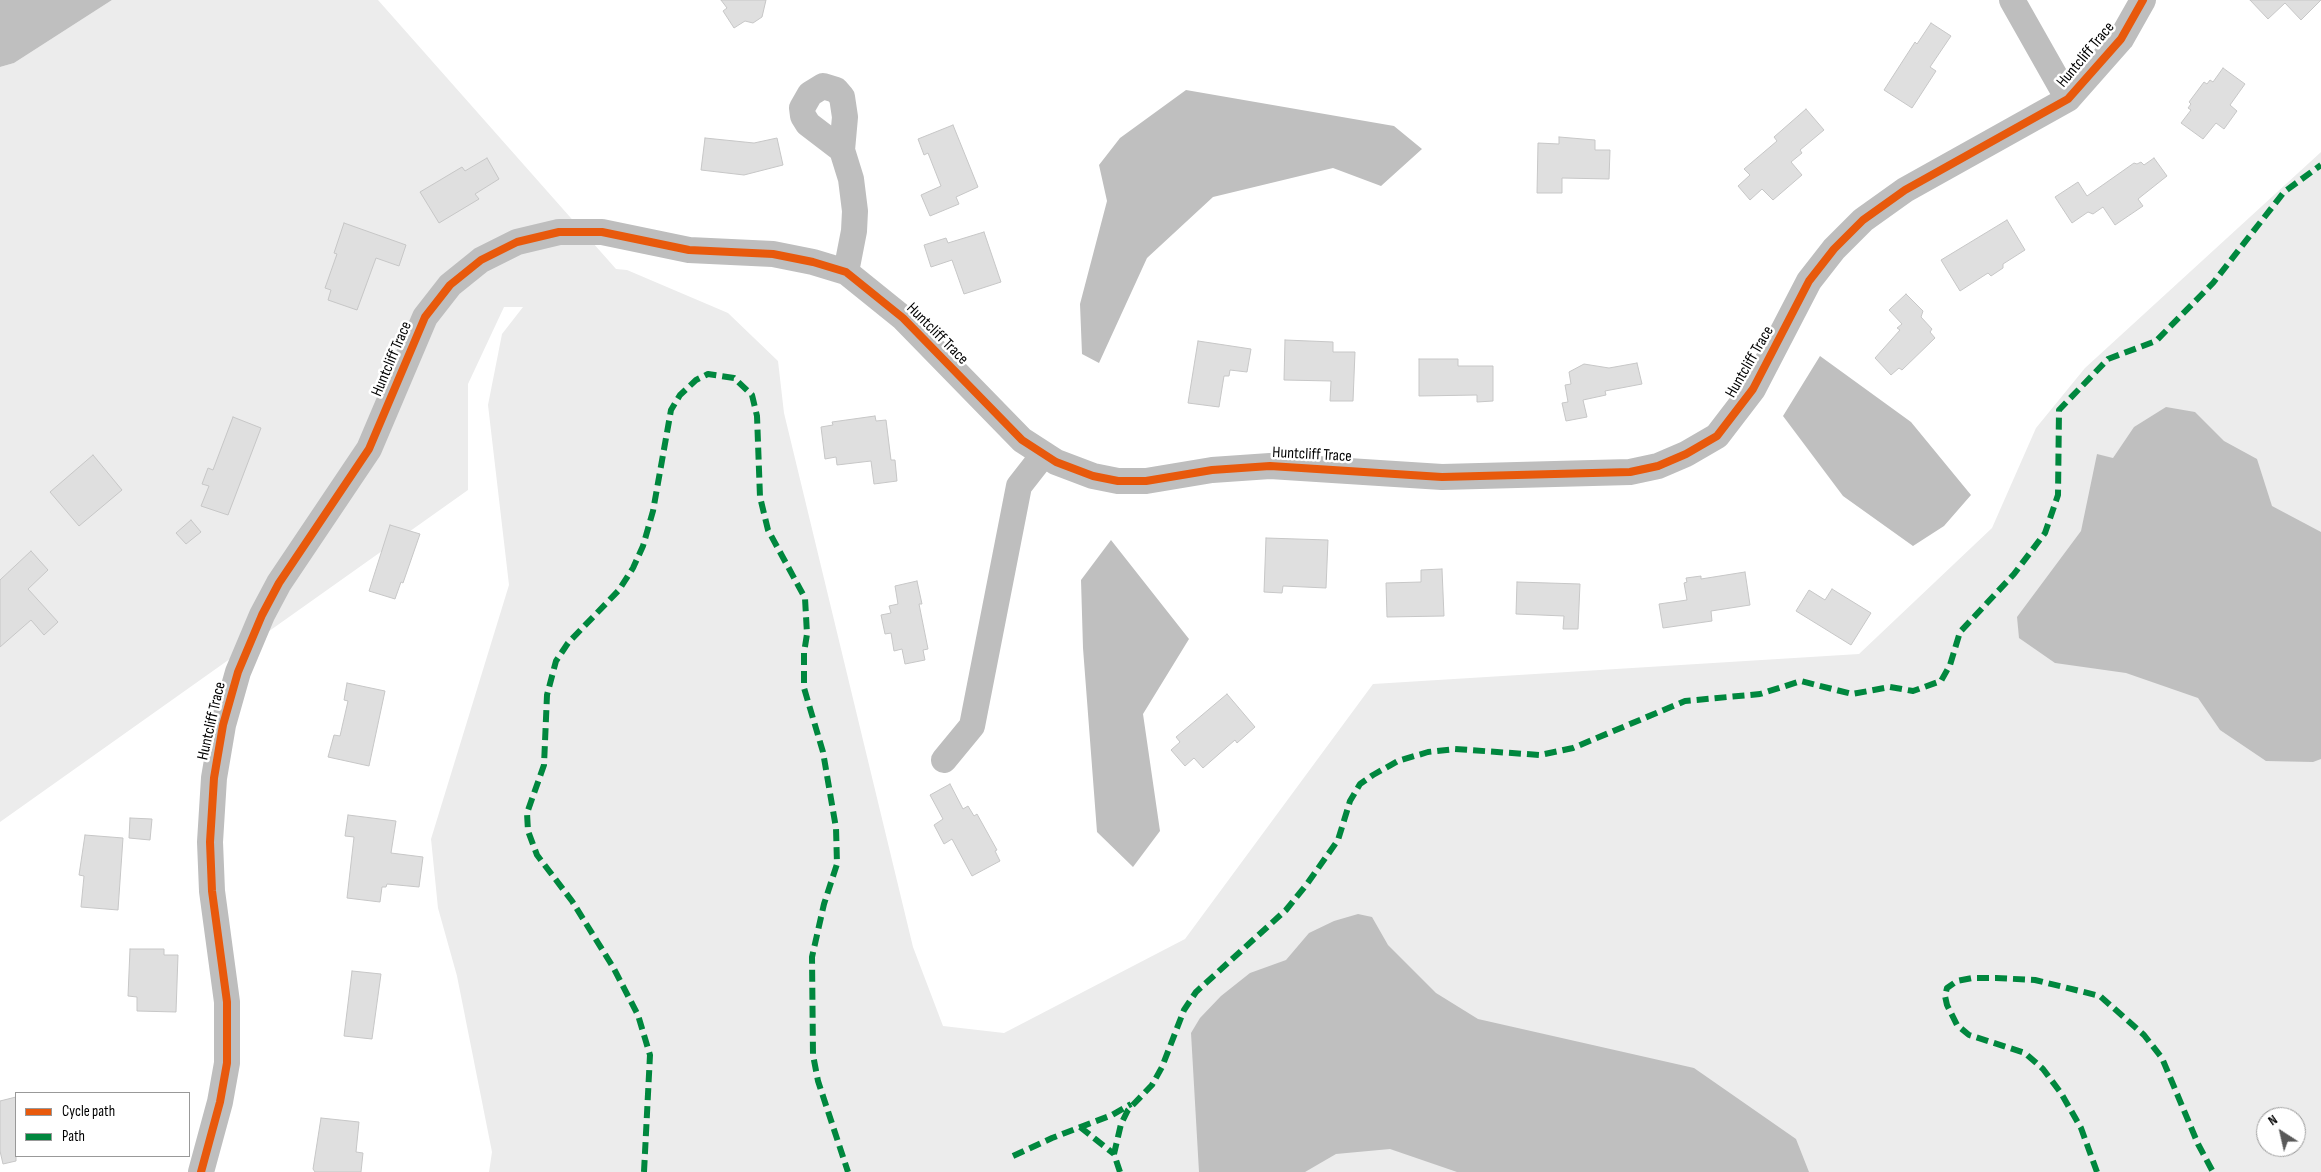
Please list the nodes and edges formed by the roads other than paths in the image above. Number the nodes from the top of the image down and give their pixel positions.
1 (2012, 0) edge
2 (2143, 0) edge
3 (2068, 99) junction
4 (842, 150) dead end
5 (846, 272) junction
6 (1044, 454) junction
7 (944, 760) dead end
8 (201, 1172) edge

1 - 3 street
2 - 3 street, Huntcliff Trace
3 - 6 street, Huntcliff Trace
4 - 5 street
5 - 6 street, Huntcliff Trace
5 - 8 street, Huntcliff Trace
6 - 7 street

